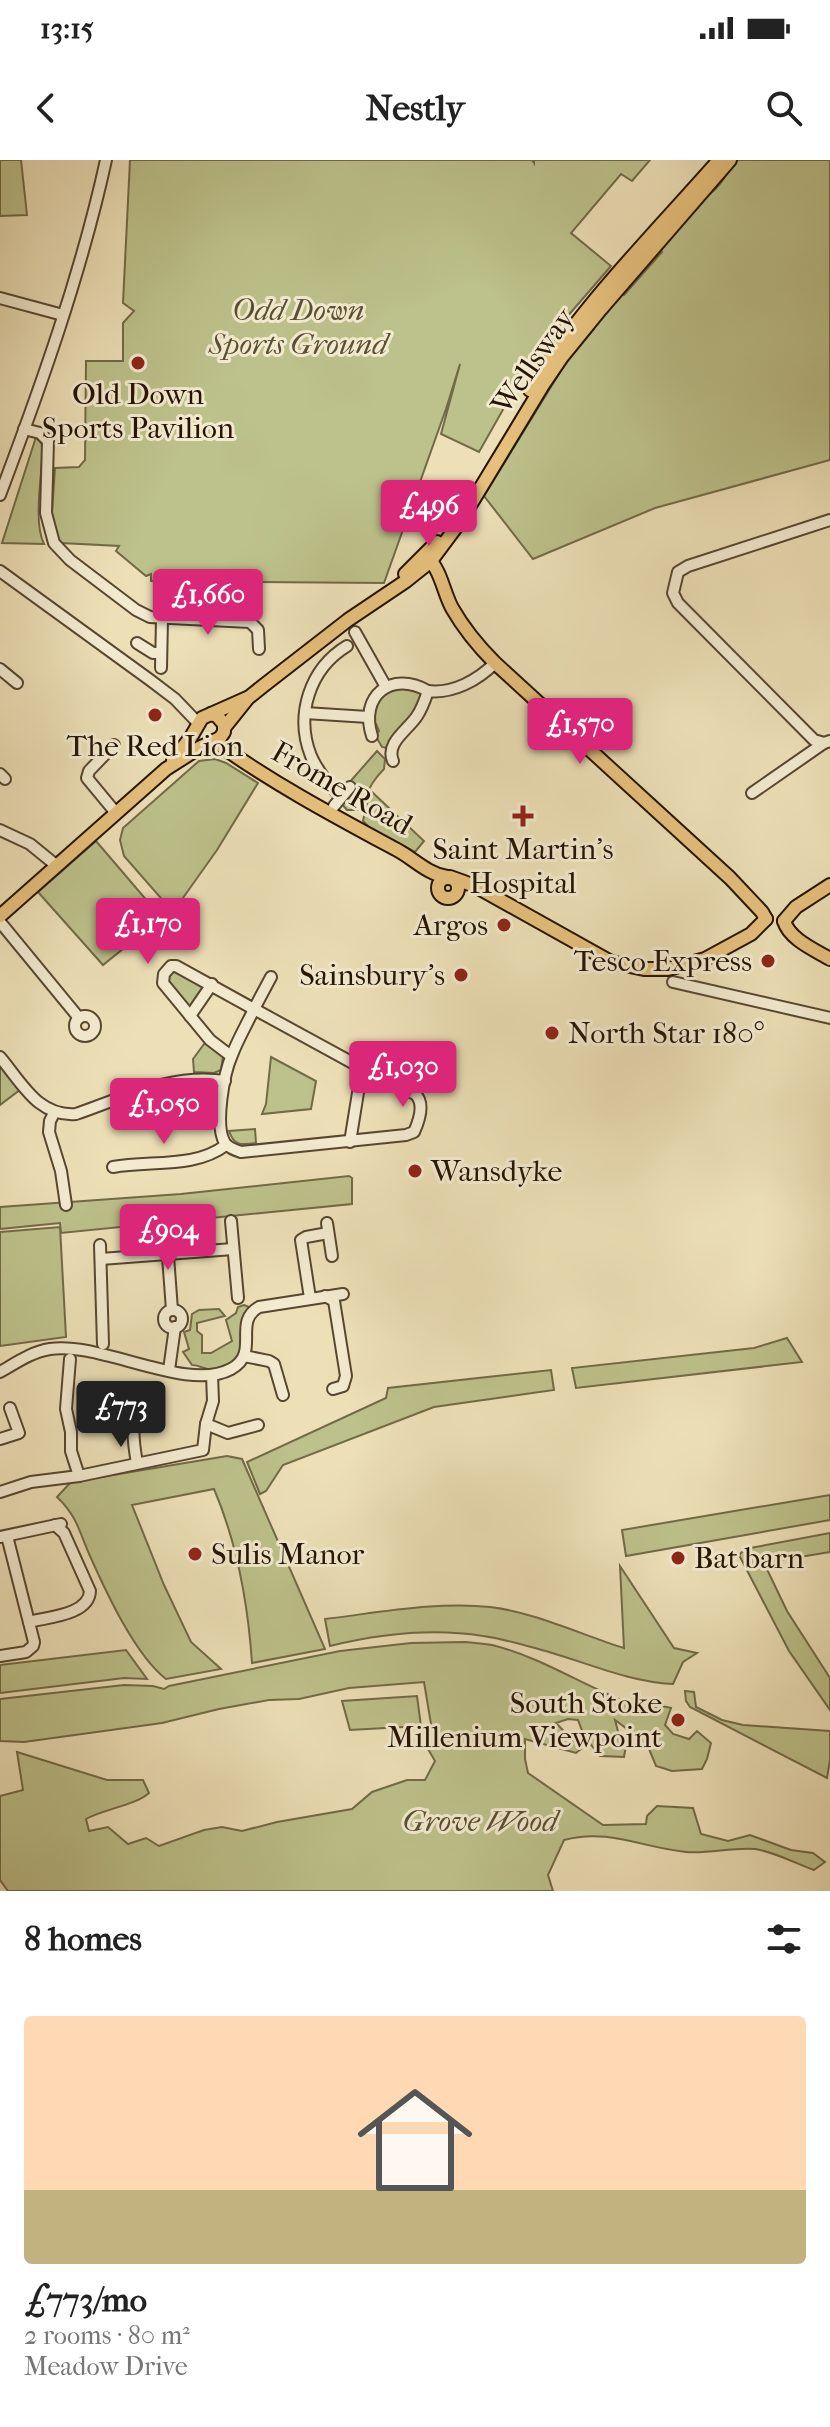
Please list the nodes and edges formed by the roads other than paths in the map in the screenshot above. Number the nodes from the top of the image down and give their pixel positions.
1 (106, 160) edge
2 (719, 160) edge
3 (730, 160) edge
4 (0, 298) edge
5 (63, 315) junction
6 (584, 322) junction
7 (24, 429) junction
8 (0, 495) edge
9 (830, 520) edge
10 (460, 522) junction
11 (428, 558) junction
12 (0, 571) edge
13 (442, 586) junction
14 (162, 619) junction
15 (355, 632) dead end
16 (137, 643) dead end
17 (347, 646) dead end
18 (259, 649) dead end
19 (161, 653) junction
20 (495, 663) junction
21 (161, 668) dead end
22 (0, 669) edge
23 (17, 683) dead end
24 (386, 687) junction
25 (428, 691) junction
26 (248, 698) junction
27 (305, 713) junction
28 (368, 717) junction
29 (203, 720) junction
30 (224, 729) junction
31 (372, 736) dead end
32 (212, 742) junction
33 (827, 742) edge
34 (114, 745) dead end
35 (393, 761) dead end
36 (248, 763) junction
37 (166, 769) junction
38 (350, 787) dead end
39 (752, 793) dead end
40 (116, 813) junction
41 (0, 830) edge
42 (410, 857) junction
43 (57, 866) junction
44 (449, 877) junction
45 (830, 885) edge
46 (437, 888) junction
47 (455, 895) junction
48 (498, 900) junction
49 (0, 919) edge
50 (766, 919) junction
51 (784, 921) junction
52 (830, 959) edge
53 (271, 977) dead end
54 (673, 982) dead end
55 (212, 984) junction
56 (254, 1009) junction
57 (190, 1016) junction
58 (79, 1018) dead end
59 (830, 1018) edge
60 (231, 1056) junction
61 (0, 1057) edge
62 (362, 1068) junction
63 (225, 1081) junction
64 (54, 1113) junction
65 (350, 1142) junction
66 (226, 1145) junction
67 (113, 1167) dead end
68 (66, 1205) dead end
69 (231, 1221) dead end
70 (166, 1229) dead end
71 (100, 1245) dead end
72 (233, 1249) junction
73 (167, 1255) junction
74 (332, 1256) dead end
75 (101, 1259) junction
76 (343, 1294) dead end
77 (325, 1296) junction
78 (238, 1298) dead end
79 (310, 1298) junction
80 (103, 1344) dead end
81 (244, 1356) junction
82 (70, 1359) dead end
83 (169, 1370) junction
84 (0, 1372) edge
85 (212, 1375) junction
86 (333, 1389) dead end
87 (283, 1395) dead end
88 (139, 1401) dead end
89 (10, 1408) dead end
90 (206, 1424) junction
91 (258, 1425) dead end
92 (0, 1439) edge
93 (137, 1463) junction
94 (79, 1476) junction
95 (0, 1492) edge
96 (4, 1536) edge
97 (29, 1622) junction
98 (0, 1656) edge

1 - 5 street
2 - 6 main road, Wellsway
3 - 6 main road, Wellsway
4 - 5 street
5 - 7 street
6 - 10 main road, Wellsway
6 - 11 main road, Wellsway
7 - 8 street
7 - 14 street
9 - 33 street
10 - 11 main road, Wellsway
10 - 13 main road
11 - 13 main road
11 - 26 main road, Wellsway
12 - 29 street
13 - 20 main road
14 - 18 street
14 - 19 street
15 - 24 street
16 - 19 street
17 - 27 street
19 - 21 street
20 - 25 street
20 - 50 main road
22 - 23 street
24 - 25 street
24 - 28 street
25 - 35 street
26 - 29 main road, Wellsway
26 - 30 main road, Wellsway
27 - 28 street
27 - 38 street
28 - 31 street
29 - 30 main road
29 - 32 main road
29 - 37 main road, Wellsway
30 - 32 main road, Wellsway
30 - 36 main road, Frome Road
32 - 36 main road, Frome Road
32 - 37 main road, Wellsway
33 - 39 street
34 - 40 street
36 - 42 main road, Frome Road
37 - 40 main road, Wellsway
40 - 43 main road, Wellsway
41 - 43 street
42 - 44 main road, Frome Road
42 - 46 main road, Frome Road
43 - 49 main road, Wellsway
44 - 46 main road
44 - 47 main road
44 - 48 main road, Frome Road
45 - 51 main road
46 - 47 main road, Frome Road
47 - 48 main road, Frome Road
48 - 50 main road, Frome Road
49 - 58 street
50 - 51 main road
51 - 52 main road
53 - 56 street
54 - 59 street
55 - 56 street
55 - 57 street
55 - 57 street
56 - 60 street
56 - 62 street
57 - 60 street
60 - 63 street
61 - 64 street
62 - 65 street
62 - 65 street
63 - 64 street
63 - 66 street
64 - 68 street
65 - 66 street
66 - 67 street
69 - 72 street
70 - 73 street
71 - 75 street
72 - 73 street
72 - 78 street
73 - 75 street
73 - 83 street
74 - 79 street
75 - 80 street
76 - 77 street
77 - 79 street
77 - 86 street
79 - 81 street
81 - 85 street
81 - 87 street
82 - 94 street
83 - 84 street
83 - 85 street
85 - 90 street
88 - 93 street
89 - 92 street
90 - 91 street
90 - 93 street
93 - 94 street
94 - 95 street
96 - 97 street
96 - 97 street
97 - 98 street

